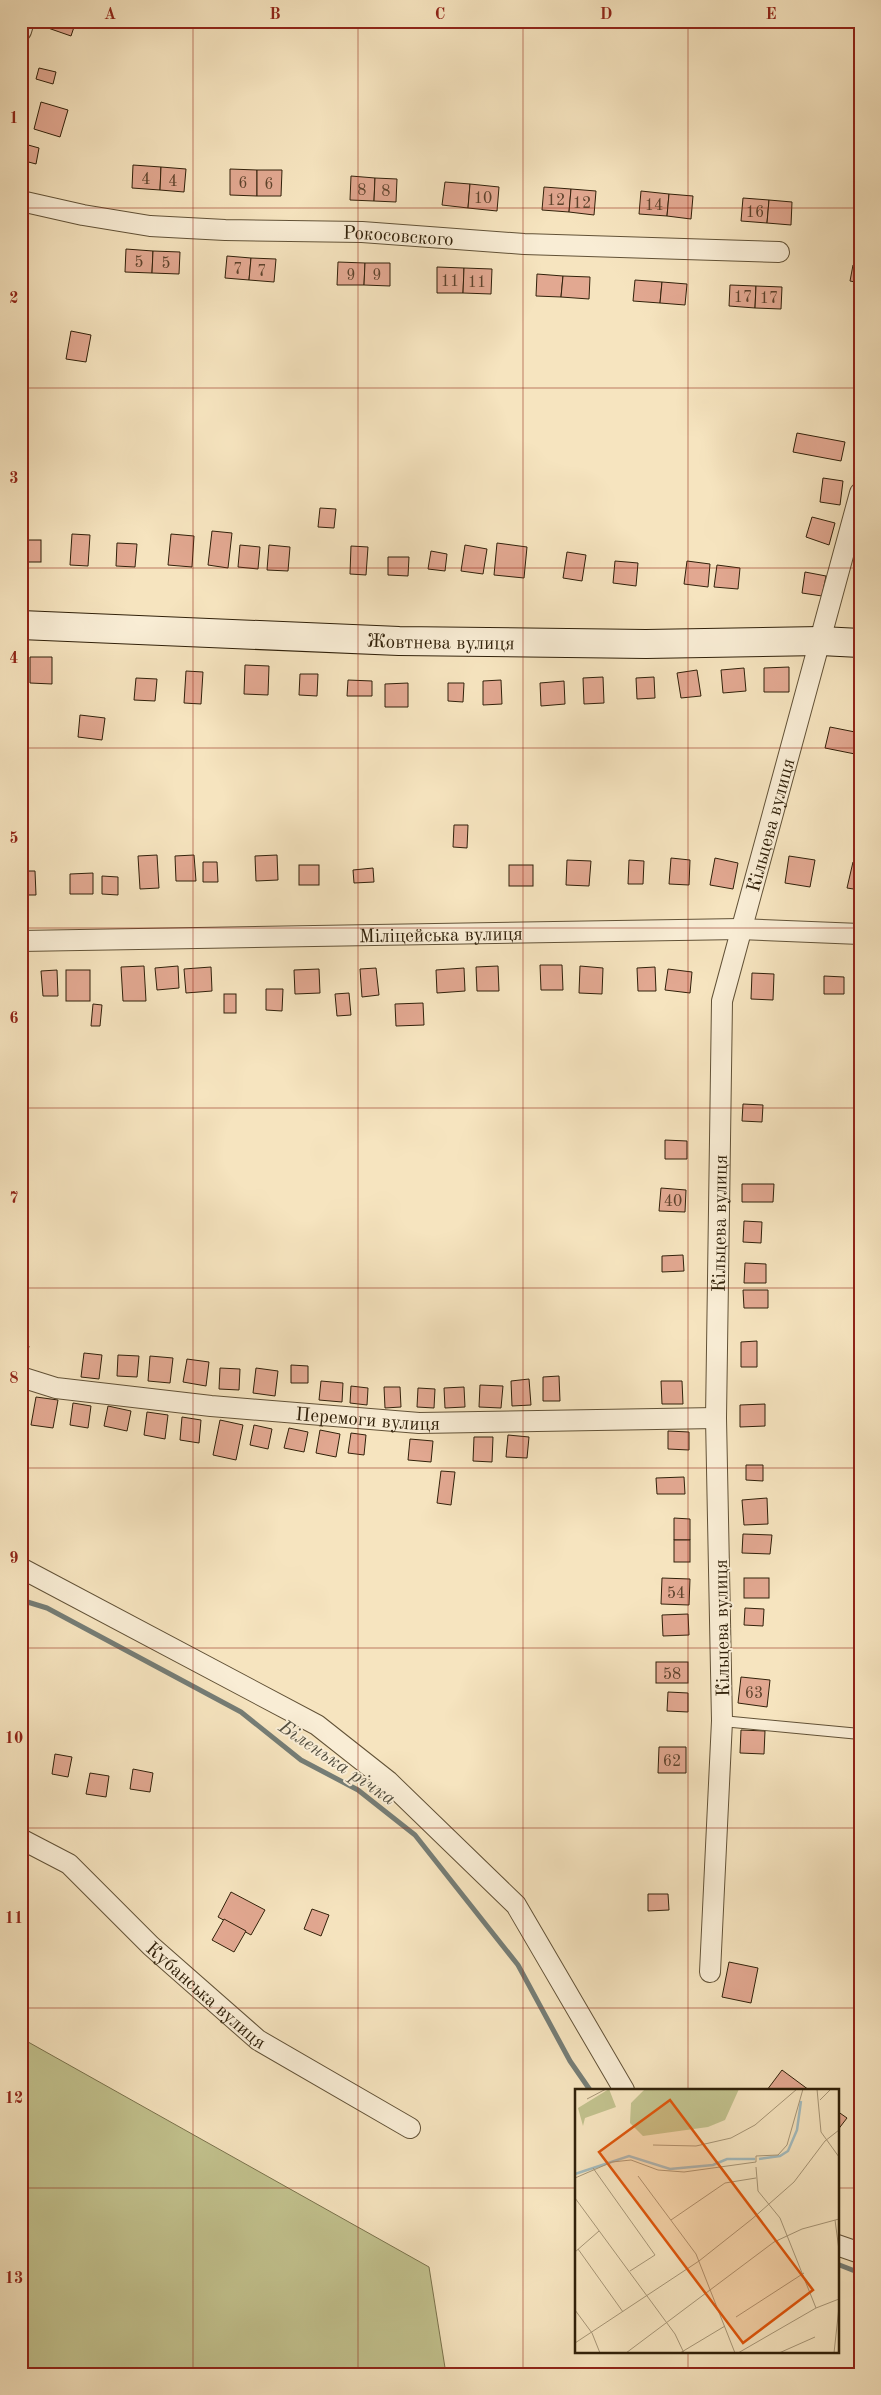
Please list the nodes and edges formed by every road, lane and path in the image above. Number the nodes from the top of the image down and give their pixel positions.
1 (24, 21) edge
2 (21, 31) edge
3 (21, 201) edge
4 (779, 252) dead end
5 (860, 493) edge
6 (21, 625) edge
7 (821, 641) junction
8 (860, 643) edge
9 (740, 929) junction
10 (860, 934) edge
11 (21, 941) edge
12 (21, 1377) edge
13 (716, 1418) junction
14 (21, 1568) edge
15 (722, 1721) junction
16 (860, 1734) edge
17 (21, 1839) edge
18 (710, 1972) dead end
19 (623, 2089) edge
20 (410, 2128) dead end
21 (838, 2245) edge
22 (860, 2252) edge

1 - 2 street
3 - 4 street, Рокосовского
5 - 7 street, Кільцева вулиця
6 - 7 main road, Жовтнева вулиця
7 - 8 main road, Жовтнева вулиця
7 - 9 street, Кільцева вулиця
9 - 10 street, Міліцейська вулиця
9 - 11 street, Міліцейська вулиця
9 - 13 street, Кільцева вулиця
12 - 13 street, Перемоги вулиця
13 - 15 street, Кільцева вулиця
14 - 19 street
15 - 16 lane
15 - 18 street, Кільцева вулиця
17 - 20 street, Кубанська вулиця
21 - 22 street

